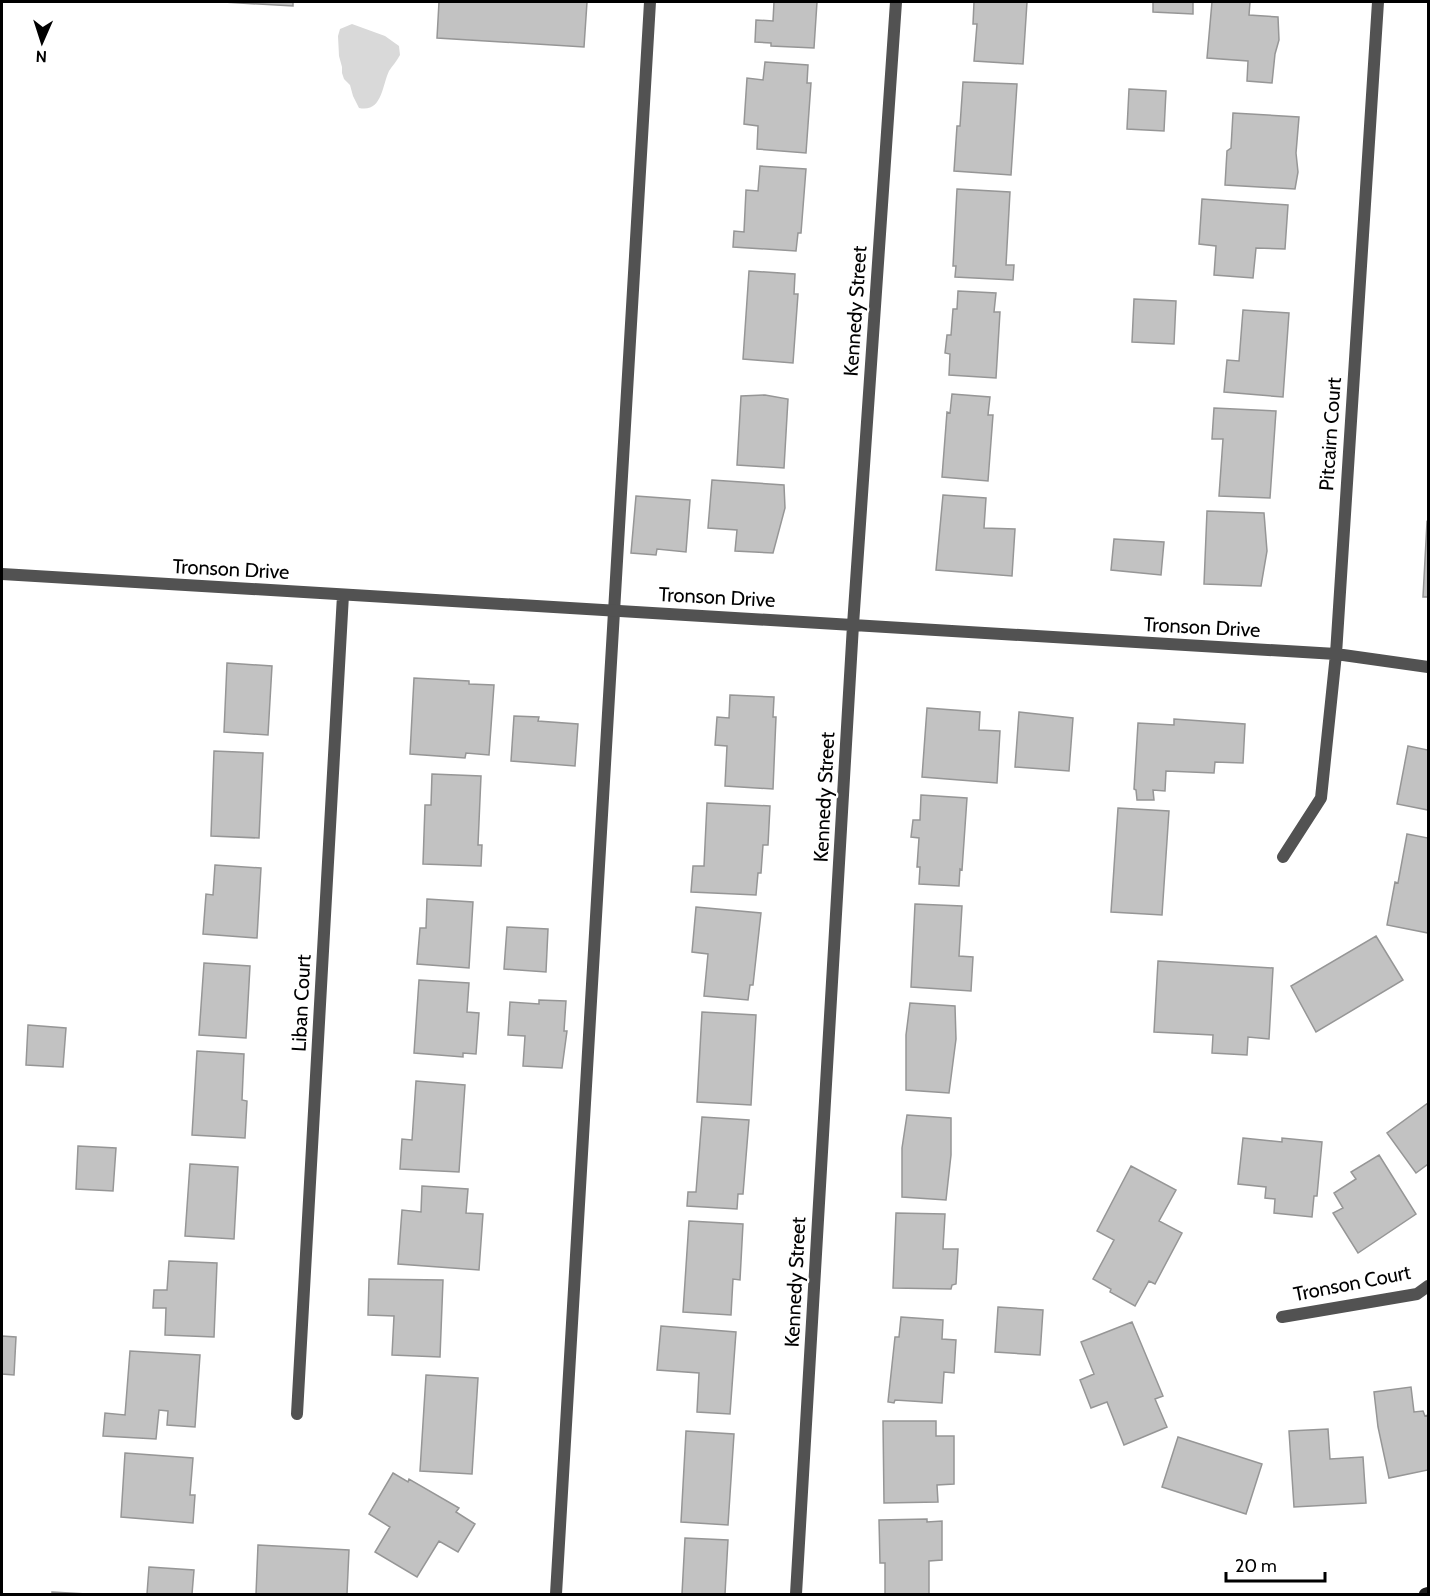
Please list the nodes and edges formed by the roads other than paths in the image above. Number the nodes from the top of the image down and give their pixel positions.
1 (650, 2) edge
2 (896, 2) edge
3 (1378, 2) edge
4 (2, 574) edge
5 (344, 595) junction
6 (614, 611) junction
7 (853, 625) junction
8 (1336, 654) junction
9 (1428, 667) edge
10 (1283, 857) dead end
11 (1428, 1286) edge
12 (1282, 1317) dead end
13 (297, 1414) dead end
14 (556, 1594) edge
15 (796, 1594) edge

1 - 6 street
2 - 7 street, Kennedy Street
3 - 8 street, Pitcairn Court
4 - 5 street, Tronson Drive
5 - 6 street, Tronson Drive
5 - 13 street, Liban Court
6 - 7 street, Tronson Drive
6 - 14 street
7 - 8 street, Tronson Drive
7 - 15 street, Kennedy Street
8 - 9 street, Tronson Drive
8 - 10 street, Pitcairn Court
11 - 12 street, Tronson Court

